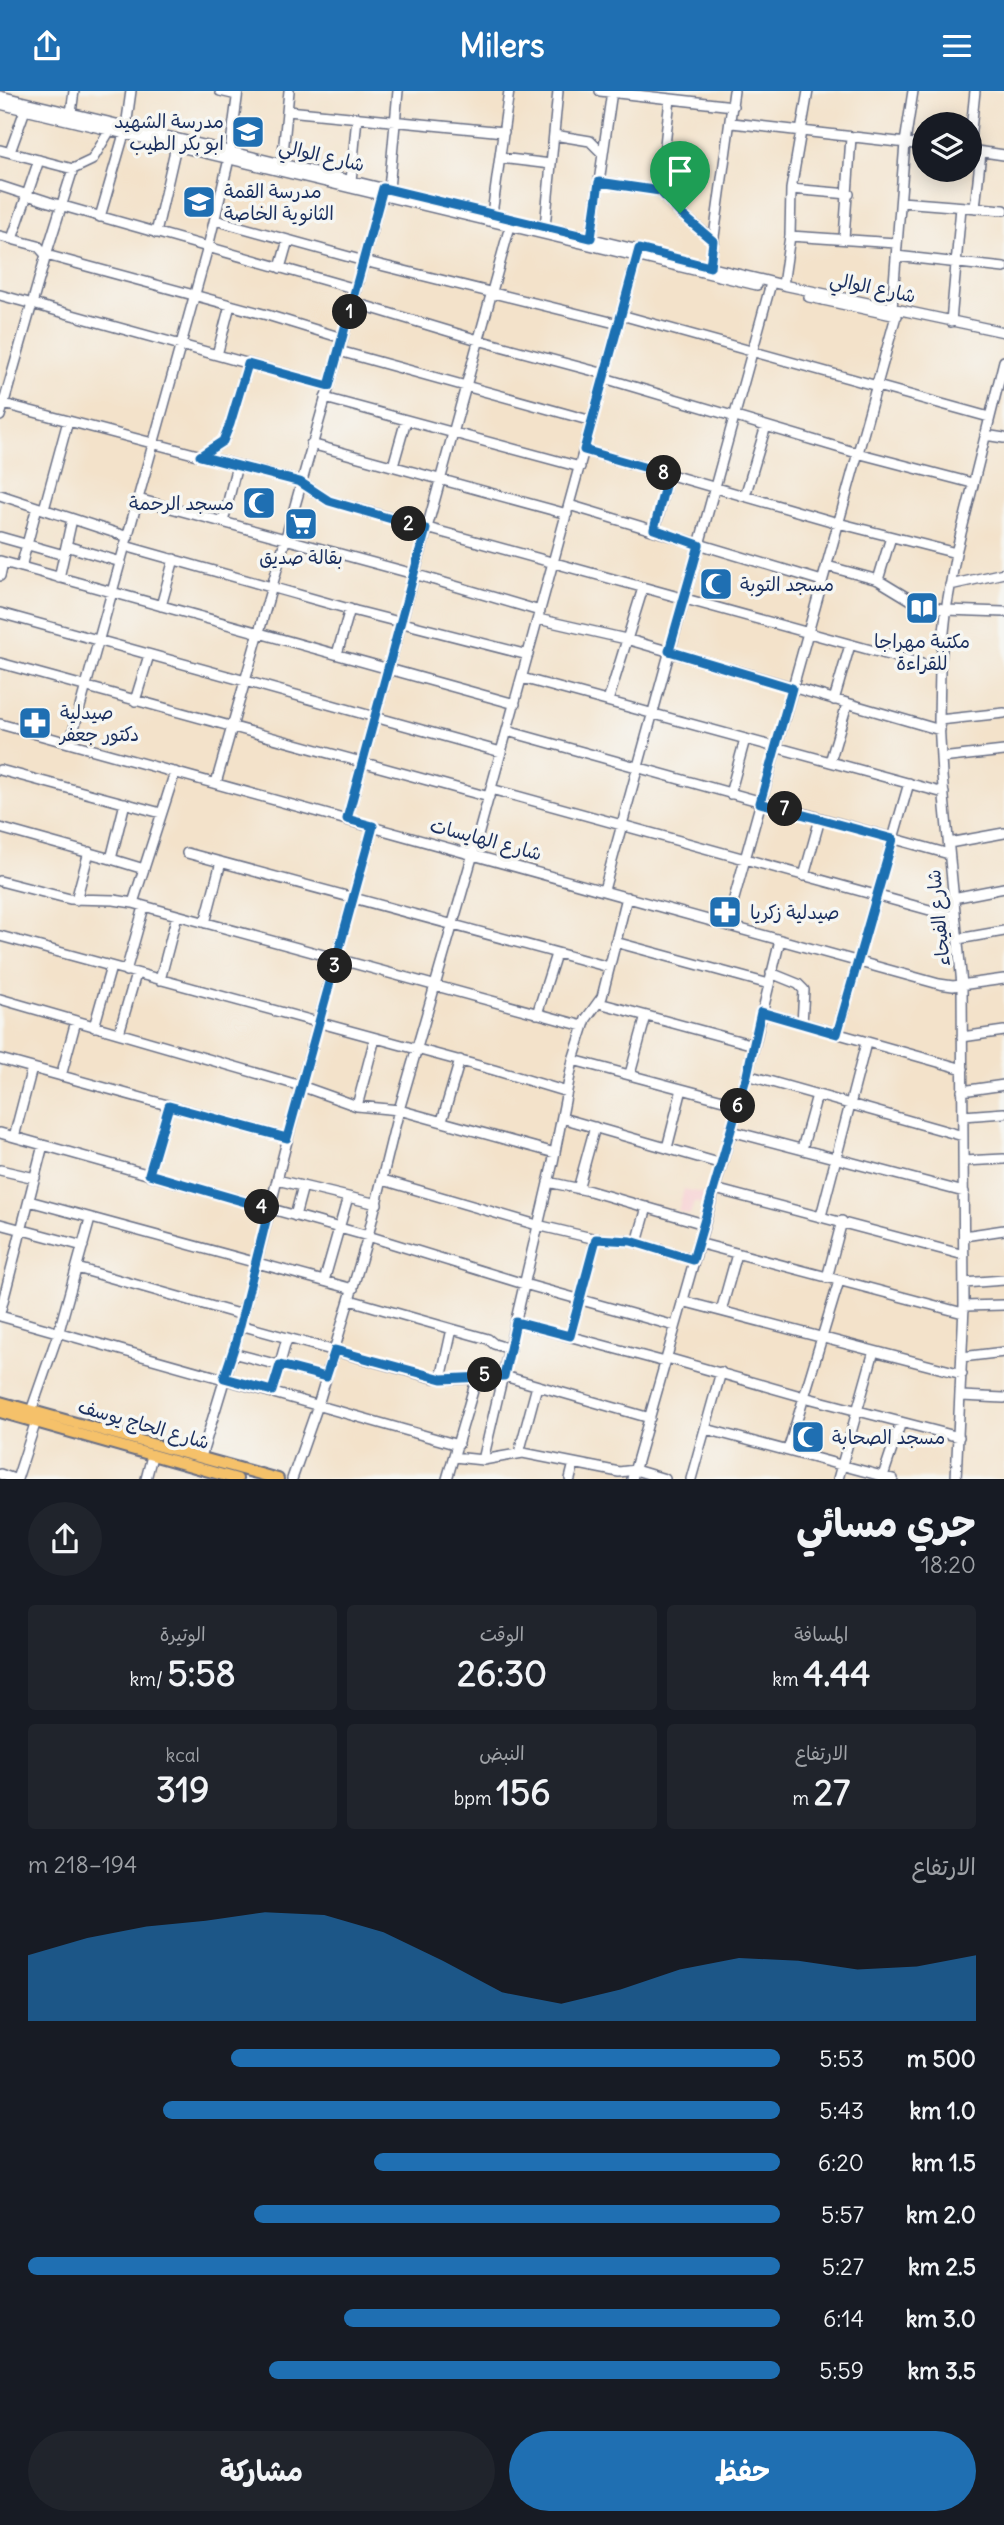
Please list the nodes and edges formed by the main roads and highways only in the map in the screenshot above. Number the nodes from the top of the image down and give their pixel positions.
1 (0, 1402) edge
2 (0, 1412) edge
3 (36, 1415) junction
4 (237, 1479) edge
5 (278, 1479) edge

1 - 3 main road, شارع الحاج يوسف
2 - 3 main road, شارع الحاج يوسف
3 - 4 main road, شارع الحاج يوسف
3 - 5 main road, شارع الحاج يوسف

